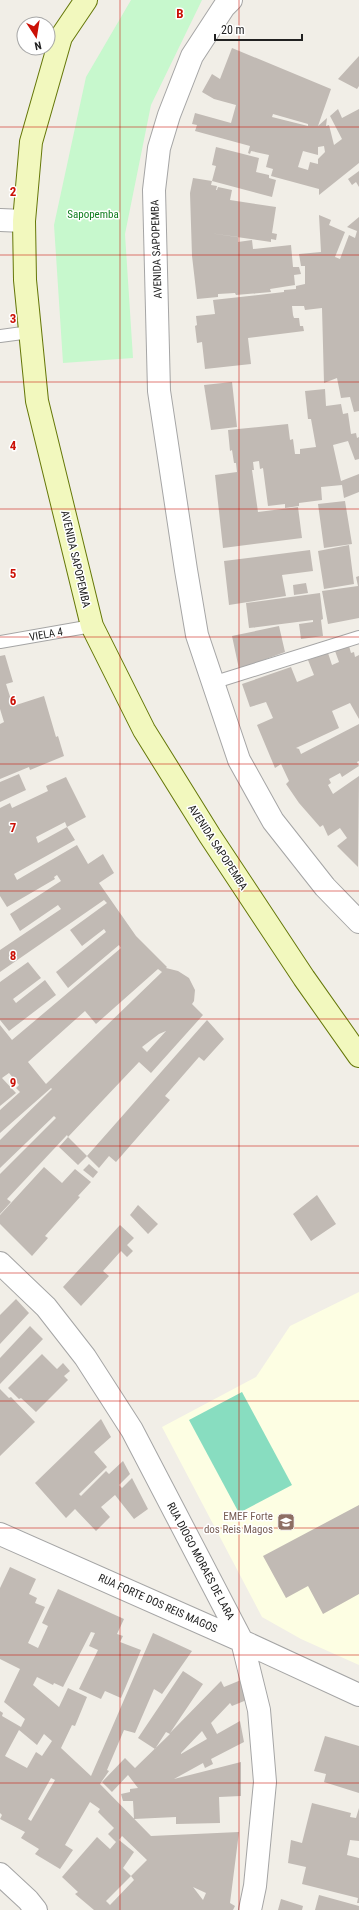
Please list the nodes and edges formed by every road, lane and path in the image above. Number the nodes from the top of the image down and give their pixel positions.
1 (86, 0) edge
2 (230, 0) edge
3 (0, 220) edge
4 (24, 221) junction
5 (30, 332) junction
6 (0, 336) edge
7 (92, 626) junction
8 (359, 637) edge
9 (0, 642) edge
10 (212, 683) junction
11 (359, 922) edge
12 (359, 1056) edge
13 (0, 1263) edge
14 (0, 1534) edge
15 (242, 1641) junction
16 (359, 1695) edge
17 (0, 1874) edge
18 (36, 1910) edge
19 (250, 1910) edge

1 - 4 main road, AVENIDA SAPOPEMBA
2 - 10 street, AVENIDA SAPOPEMBA
3 - 4 street
4 - 5 main road, AVENIDA SAPOPEMBA
5 - 6 lane
5 - 7 main road, AVENIDA SAPOPEMBA
7 - 9 lane, VIELA 4
7 - 12 main road, AVENIDA SAPOPEMBA
8 - 10 lane
10 - 11 street, AVENIDA SAPOPEMBA
13 - 15 street, RUA DIOGO MORAES DE LARA
14 - 15 street, RUA FORTE DOS REIS MAGOS
15 - 16 street, RUA FORTE DOS REIS MAGOS
15 - 19 street, RUA DIOGO MORAES DE LARA
17 - 18 street

